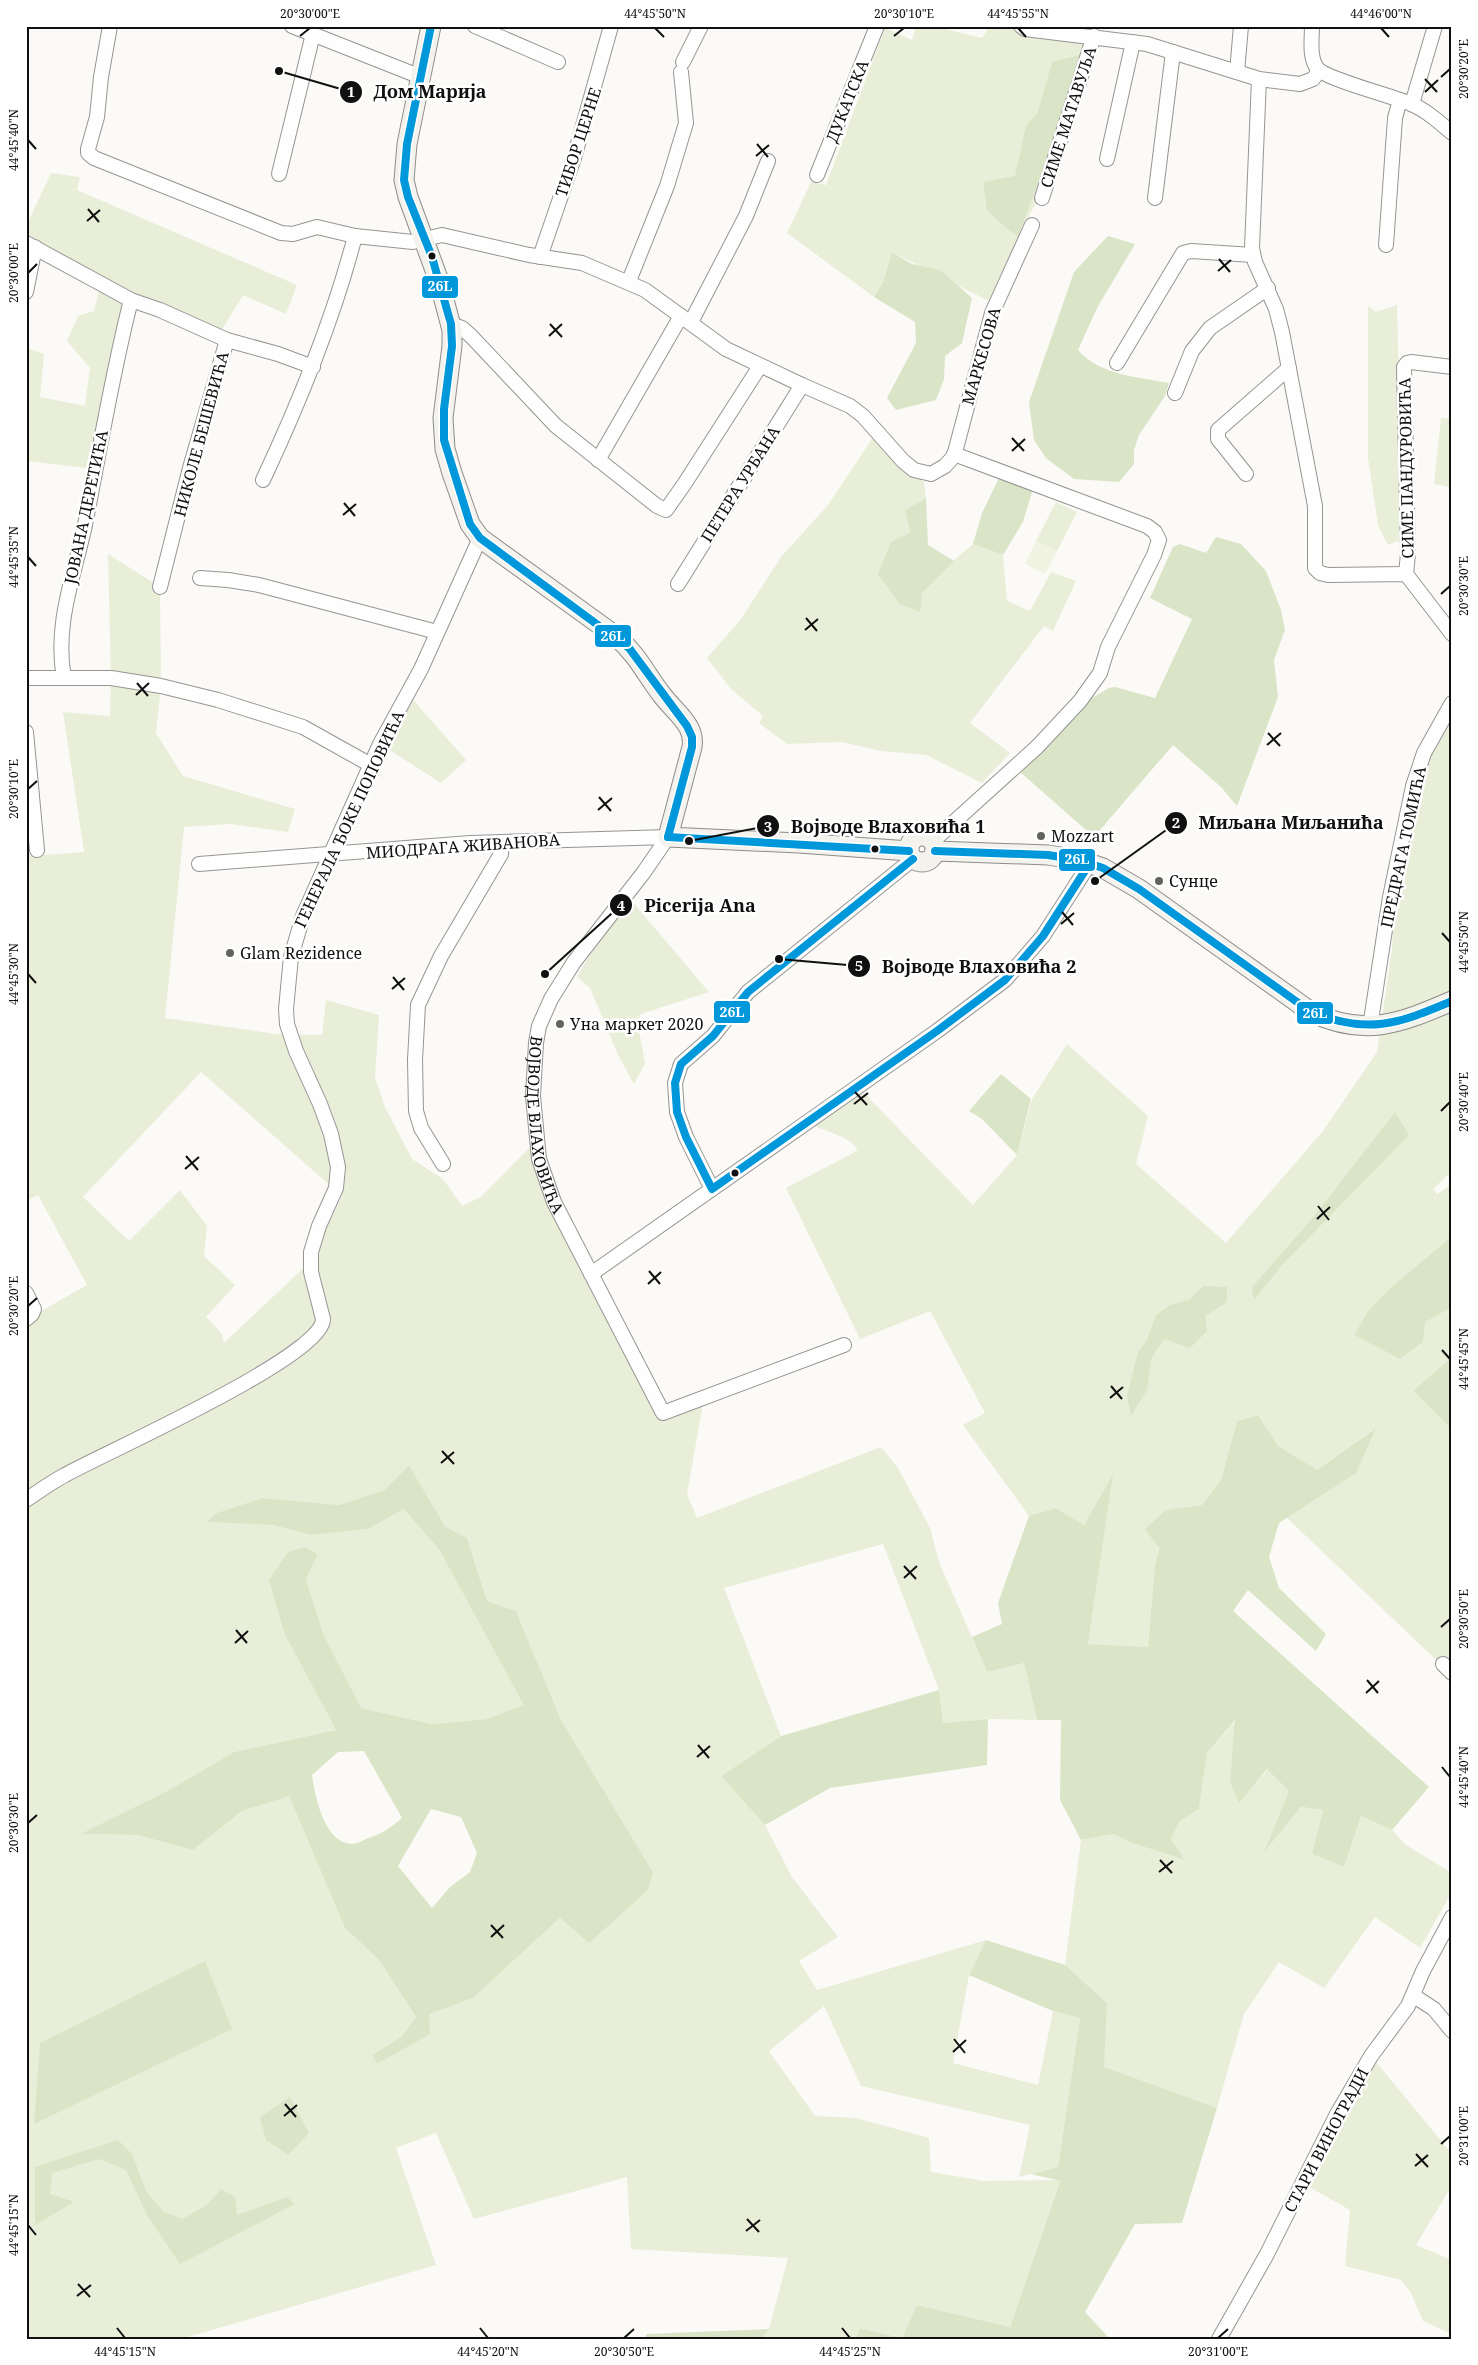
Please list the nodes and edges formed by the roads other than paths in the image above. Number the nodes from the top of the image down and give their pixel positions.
1 (110, 26) edge
2 (292, 26) edge
3 (431, 26) edge
4 (475, 26) edge
5 (611, 26) edge
6 (701, 26) edge
7 (877, 26) edge
8 (1021, 26) edge
9 (1241, 26) edge
10 (1312, 26) edge
11 (1435, 26) edge
12 (313, 34) junction
13 (1094, 36) junction
14 (1130, 36) edge
15 (1172, 52) junction
16 (558, 62) dead end
17 (1320, 71) junction
18 (1237, 72) junction
19 (421, 77) junction
20 (1259, 78) junction
21 (1406, 102) junction
22 (1452, 133) edge
23 (1107, 159) dead end
24 (768, 161) dead end
25 (280, 174) dead end
26 (817, 175) dead end
27 (1042, 198) dead end
28 (1155, 198) dead end
29 (1032, 225) dead end
30 (355, 236) junction
31 (425, 240) junction
32 (30, 245) edge
33 (1386, 245) dead end
34 (1253, 255) junction
35 (540, 256) junction
36 (629, 281) junction
37 (1268, 288) junction
38 (26, 292) edge
39 (131, 300) junction
40 (686, 319) junction
41 (451, 324) junction
42 (227, 340) junction
43 (1117, 362) dead end
44 (760, 366) junction
45 (314, 367) junction
46 (1452, 367) edge
47 (1289, 368) junction
48 (802, 385) junction
49 (1175, 392) dead end
50 (954, 454) junction
51 (598, 460) junction
52 (1246, 474) dead end
53 (263, 480) dead end
54 (480, 538) junction
55 (1406, 574) junction
56 (200, 578) dead end
57 (678, 584) dead end
58 (160, 587) dead end
59 (437, 632) junction
60 (1452, 634) edge
61 (26, 678) edge
62 (64, 678) junction
63 (1452, 703) edge
64 (26, 732) edge
65 (371, 765) junction
66 (668, 837) junction
67 (502, 842) junction
68 (934, 846) junction
69 (37, 850) dead end
70 (332, 855) junction
71 (911, 855) junction
72 (1090, 863) junction
73 (199, 864) dead end
74 (1452, 1001) edge
75 (1370, 1027) junction
76 (442, 1164) dead end
77 (712, 1189) junction
78 (591, 1274) junction
79 (26, 1293) edge
80 (26, 1319) edge
81 (844, 1345) dead end
82 (26, 1500) edge
83 (1452, 1917) edge
84 (1414, 1996) junction
85 (1452, 2030) edge
86 (1219, 2339) edge

1 - 30 street
2 - 12 street
3 - 19 street, ВОЈВОДЕ ВЛАХОВИЋА
4 - 16 street
5 - 35 street, ТИБОР ЦЕРНЕ
6 - 36 street
7 - 26 street, ДУКАТСКА
8 - 13 street
9 - 18 street
10 - 17 street
11 - 21 street
12 - 19 street
12 - 25 street
13 - 14 street
13 - 27 street, СИМЕ МАТАВУЉА
14 - 15 street
14 - 23 street
15 - 18 street
15 - 28 street
17 - 20 street
17 - 21 street
18 - 20 street
19 - 31 street, ВОЈВОДЕ ВЛАХОВИЋА
20 - 34 street
21 - 22 street
21 - 33 street
24 - 40 street
29 - 50 street, МАРКЕСОВА
30 - 31 street
30 - 45 street
31 - 35 street
31 - 41 street, ВОЈВОДЕ ВЛАХОВИЋА
32 - 38 street
32 - 39 street
34 - 37 street
34 - 43 street
35 - 36 street
36 - 40 street
37 - 47 street
37 - 49 street
39 - 42 street
39 - 62 street, ЈОВАНА ДЕРЕТИЋА
40 - 44 street
40 - 51 street
41 - 51 street
41 - 54 street, ВОЈВОДЕ ВЛАХОВИЋА
42 - 45 street, НИКОЛЕ БЕШЕВИЋА
42 - 58 street, НИКОЛЕ БЕШЕВИЋА
44 - 48 street
44 - 51 street
45 - 53 street
46 - 55 street, СИМЕ ПАНДУРОВИЋА
47 - 52 street
47 - 55 street
48 - 50 street
48 - 57 street, ПЕТЕРА УРБАНА
50 - 68 street
54 - 59 street, ГЕНЕРАЛА ЂОКЕ ПОПОВИЋА
54 - 66 street, ВОЈВОДЕ ВЛАХОВИЋА
55 - 60 street
56 - 59 street
59 - 65 street, ГЕНЕРАЛА ЂОКЕ ПОПОВИЋА
61 - 62 street
62 - 65 street
63 - 75 street, ПРЕДРАГА ТОМИЋА
64 - 69 street
65 - 70 street, ГЕНЕРАЛА ЂОКЕ ПОПОВИЋА
66 - 67 street, МИОДРАГА ЖИВАНОВА
66 - 71 street
66 - 78 street, ВОЈВОДЕ ВЛАХОВИЋА
67 - 70 street, МИОДРАГА ЖИВАНОВА
67 - 76 street
68 - 71 street
68 - 72 street
70 - 73 street, МИОДРАГА ЖИВАНОВА
70 - 82 street, ГЕНЕРАЛА ЂОКЕ ПОПОВИЋА
71 - 77 street
72 - 75 street
72 - 77 street
74 - 75 street
77 - 78 street
78 - 81 street, ВОЈВОДЕ ВЛАХОВИЋА
79 - 80 street
83 - 84 street, СТАРИ ВИНОГРАДИ
84 - 85 street
84 - 86 street, СТАРИ ВИНОГРАДИ

